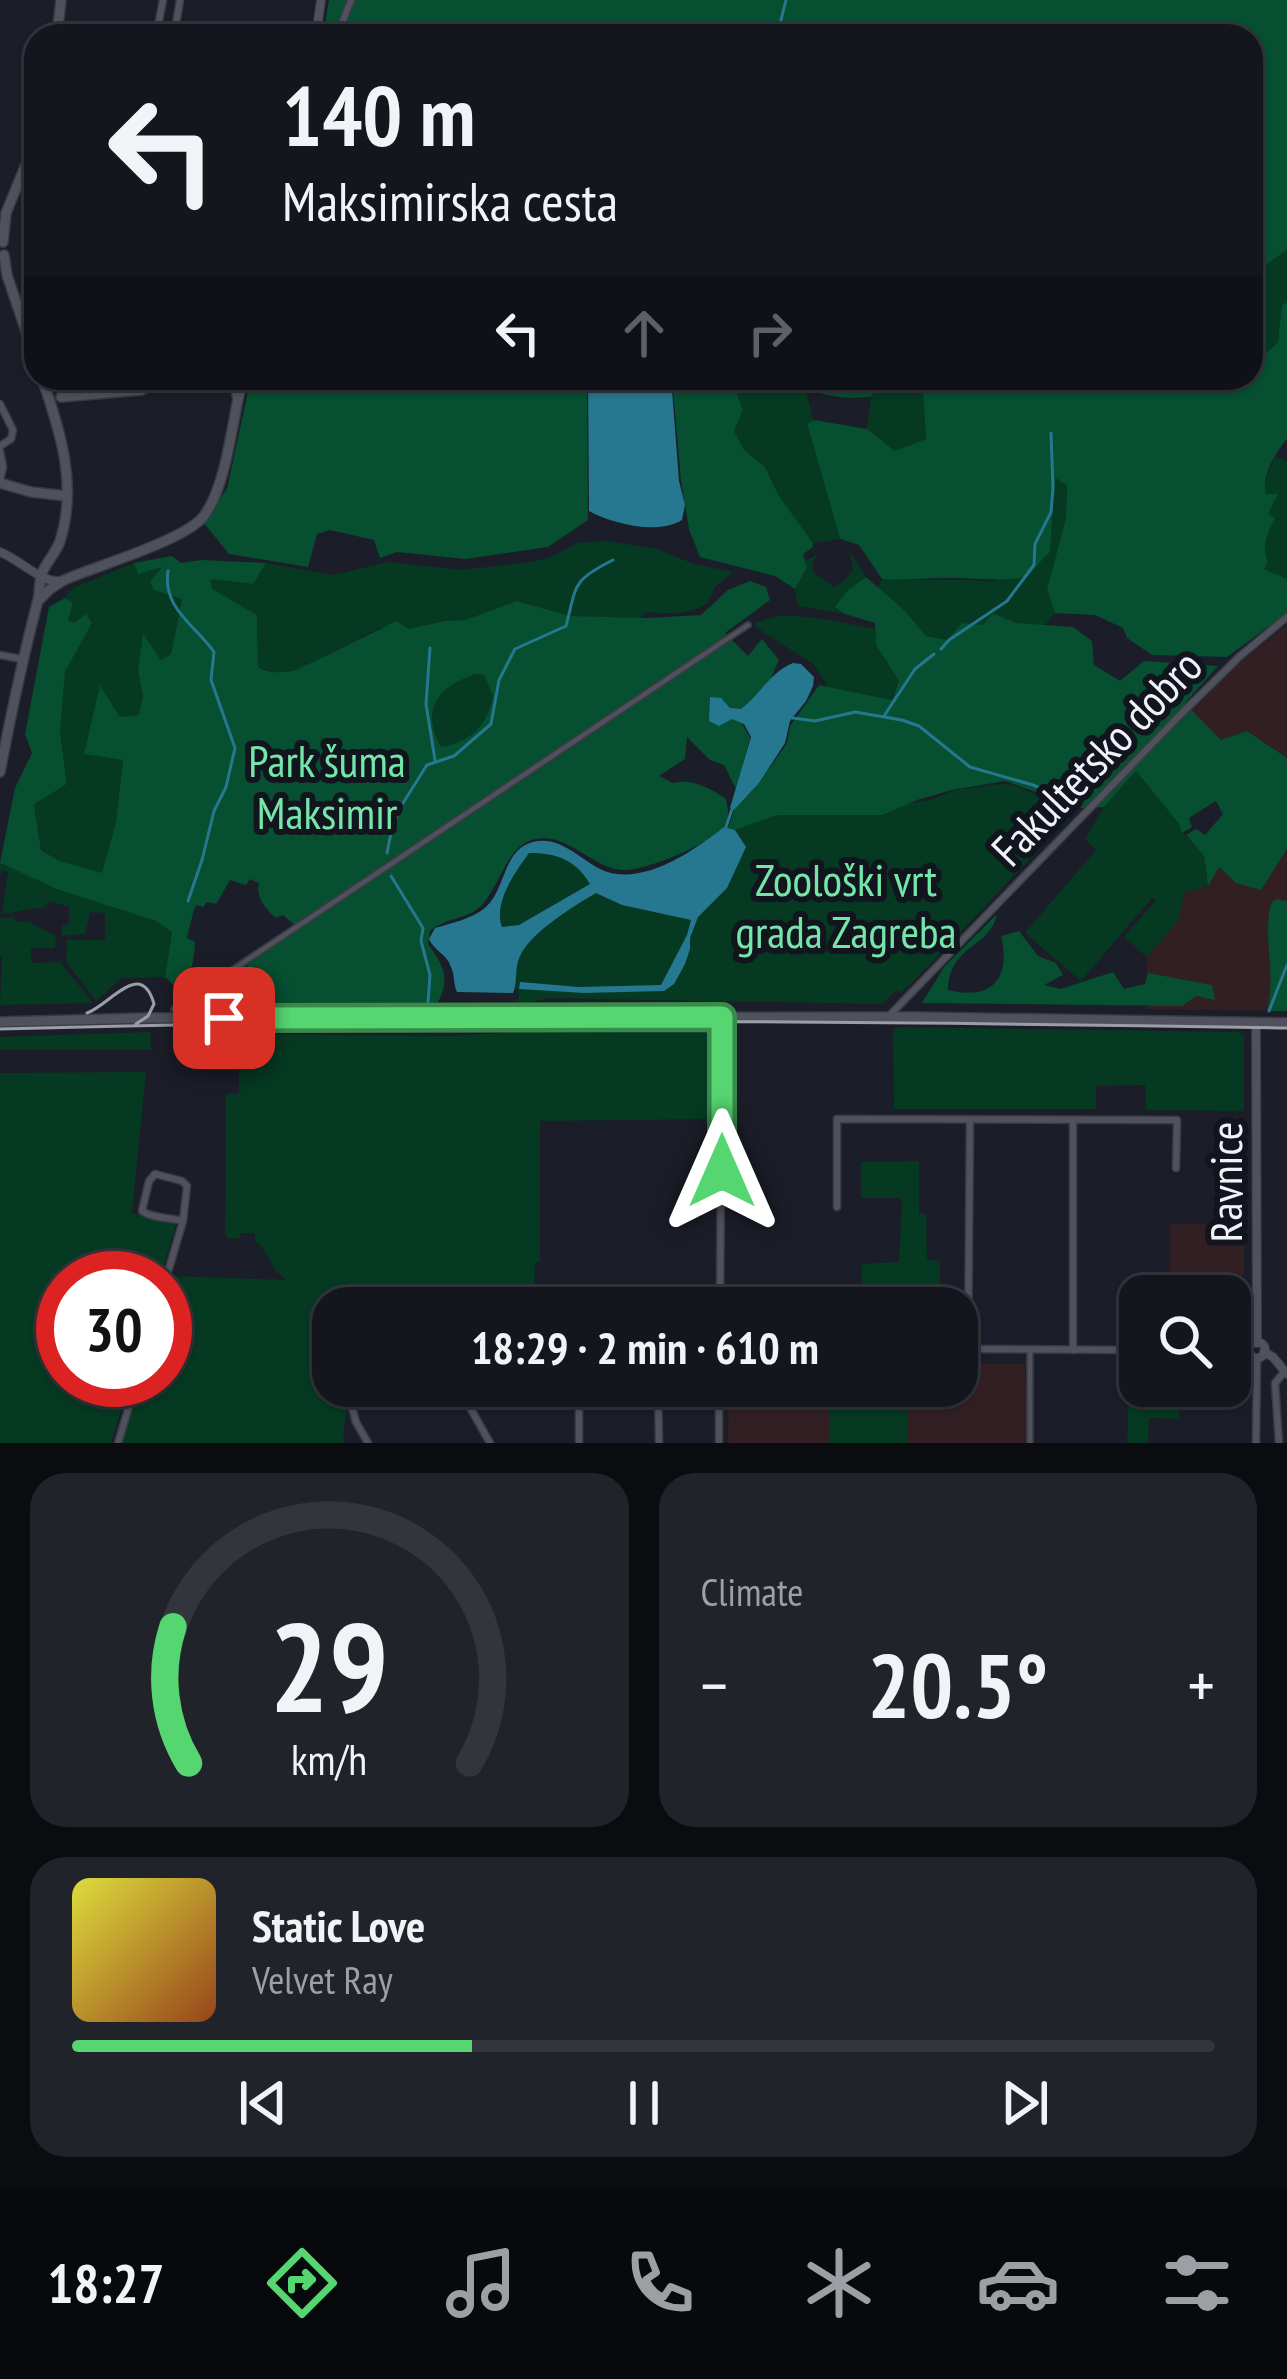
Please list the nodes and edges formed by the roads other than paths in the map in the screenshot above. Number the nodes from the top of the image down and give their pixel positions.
1 (24, 166) edge
2 (3, 204) edge
3 (2, 240) edge
4 (2, 257) edge
5 (0, 274) edge
6 (14, 295) junction
7 (24, 314) edge
8 (46, 390) edge
9 (51, 390) edge
10 (138, 390) edge
11 (237, 390) edge
12 (239, 390) edge
13 (61, 397) junction
14 (237, 403) junction
15 (0, 404) edge
16 (53, 411) junction
17 (0, 454) edge
18 (0, 481) edge
19 (67, 496) junction
20 (58, 548) junction
21 (0, 551) edge
22 (12, 556) junction
23 (41, 577) junction
24 (64, 580) junction
25 (39, 601) junction
26 (1287, 617) edge
27 (748, 625) dead end
28 (0, 655) edge
29 (21, 659) junction
30 (2, 753) edge
31 (0, 772) edge
32 (908, 1000) junction
33 (174, 1009) dead end
34 (722, 1017) junction
35 (887, 1017) junction
36 (917, 1017) junction
37 (0, 1020) edge
38 (1256, 1022) junction
39 (1287, 1023) edge
40 (970, 1120) junction
41 (1073, 1120) junction
42 (1177, 1168) dead end
43 (836, 1208) dead end
44 (183, 1221) junction
45 (174, 1251) edge
46 (720, 1287) edge
47 (969, 1287) edge
48 (978, 1349) edge
49 (1030, 1349) junction
50 (1072, 1350) junction
51 (1119, 1350) edge
52 (1251, 1351) edge
53 (1257, 1351) junction
54 (1286, 1372) edge
55 (129, 1407) edge
56 (354, 1407) edge
57 (470, 1407) edge
58 (579, 1407) edge
59 (658, 1407) edge
60 (719, 1407) edge
61 (118, 1443) edge
62 (368, 1443) edge
63 (490, 1443) edge
64 (579, 1443) edge
65 (658, 1443) edge
66 (719, 1443) edge
67 (1030, 1443) edge
68 (1256, 1443) edge
69 (1279, 1443) edge

1 - 2 main road
2 - 3 main road
3 - 4 main road
4 - 6 main road
5 - 6 main road
6 - 7 main road
8 - 16 main road
9 - 13 main road
10 - 13 main road
11 - 14 main road
12 - 14 street
13 - 16 main road
14 - 24 main road
15 - 17 street
16 - 19 main road
17 - 18 street
18 - 19 main road
19 - 20 main road
20 - 22 street
20 - 23 main road
21 - 22 street
22 - 23 street
23 - 24 street
23 - 25 main road
24 - 25 main road
25 - 29 main road
26 - 32 street, Fakultetsko dobro
27 - 33 street
28 - 29 street
29 - 30 main road
30 - 31 main road
32 - 35 street, Fakultetsko dobro
32 - 36 street
34 - 35 main road
34 - 37 main road
34 - 46 street
35 - 36 main road
36 - 38 main road
38 - 39 main road
38 - 53 street, Ravnice
40 - 41 street
40 - 43 street
40 - 47 street
41 - 42 street
41 - 50 street
44 - 44 street
44 - 45 street
48 - 49 street
49 - 50 street
49 - 67 street
50 - 51 street
52 - 53 street
53 - 54 street
53 - 68 street
54 - 69 street
55 - 61 street
56 - 62 street
57 - 63 street
58 - 64 street
59 - 65 street
60 - 66 street

